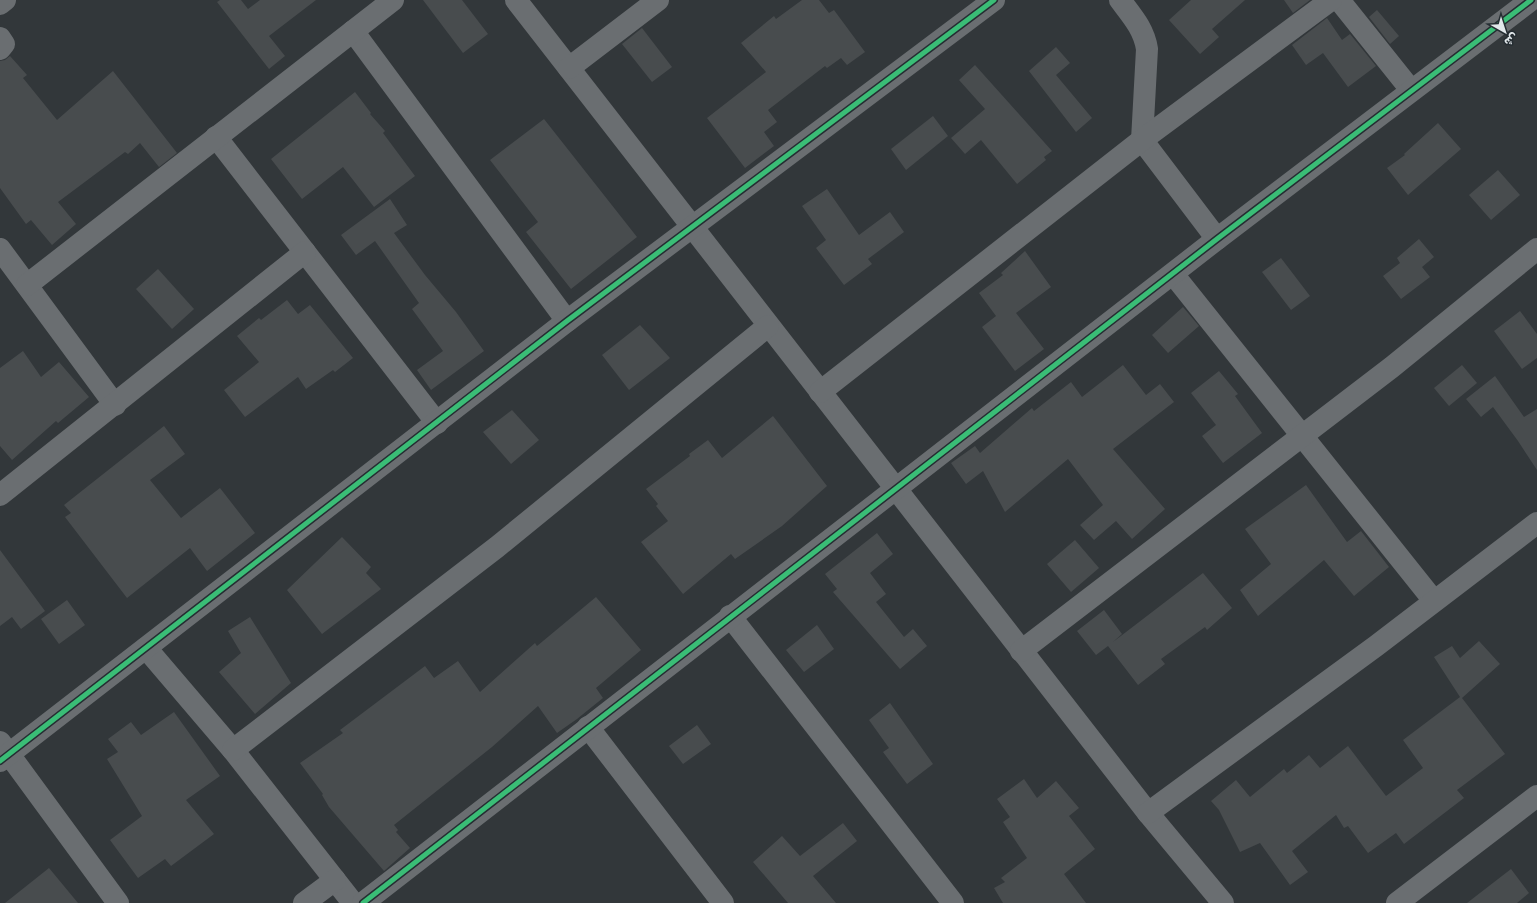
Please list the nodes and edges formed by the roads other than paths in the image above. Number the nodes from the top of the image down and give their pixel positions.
1 (5, 0) edge
2 (393, 0) edge
3 (516, 0) edge
4 (658, 0) edge
5 (994, 0) edge
6 (1120, 0) edge
7 (1331, 0) edge
8 (1339, 0) edge
9 (1530, 0) edge
10 (0, 4) edge
11 (353, 31) junction
12 (0, 38) edge
13 (0, 49) edge
14 (569, 68) junction
15 (1411, 90) junction
16 (216, 137) junction
17 (1142, 140) junction
18 (693, 226) junction
19 (1217, 239) junction
20 (0, 249) edge
21 (1537, 249) edge
22 (305, 252) junction
23 (1173, 274) junction
24 (26, 285) junction
25 (567, 321) junction
26 (768, 326) junction
27 (820, 392) junction
28 (116, 405) junction
29 (437, 423) junction
30 (1303, 434) junction
31 (896, 488) junction
32 (0, 495) edge
33 (1537, 523) edge
34 (1434, 601) junction
35 (730, 616) junction
36 (146, 648) junction
37 (1021, 651) junction
38 (588, 727) junction
39 (233, 750) junction
40 (3, 753) edge
41 (1537, 796) edge
42 (1148, 813) junction
43 (335, 880) junction
44 (719, 902) edge
45 (118, 903) edge
46 (304, 903) edge
47 (353, 903) edge
48 (363, 903) edge
49 (953, 903) edge
50 (1223, 903) edge
51 (1397, 903) edge

1 - 10 street
2 - 11 street
3 - 14 street
4 - 14 street
5 - 18 street
6 - 17 street
7 - 17 street
8 - 15 street
9 - 15 street
11 - 16 street
11 - 25 street
12 - 13 street
14 - 18 street
15 - 19 street
16 - 22 street
16 - 24 street
17 - 19 street
17 - 27 street
18 - 25 street
18 - 26 street
19 - 23 street
20 - 24 street
21 - 30 street
22 - 28 street
22 - 29 street
23 - 30 street
23 - 31 street
24 - 28 street
25 - 29 street
26 - 27 street
26 - 39 street
27 - 31 street
28 - 32 street
29 - 36 street
30 - 34 street
30 - 37 street
31 - 35 street
31 - 37 street
33 - 34 street
34 - 42 street
35 - 38 street
35 - 49 street
36 - 39 street
36 - 40 street
37 - 42 street
38 - 44 street
38 - 48 street
39 - 43 street
40 - 45 street
41 - 51 street
42 - 50 street
43 - 46 street
43 - 47 street

